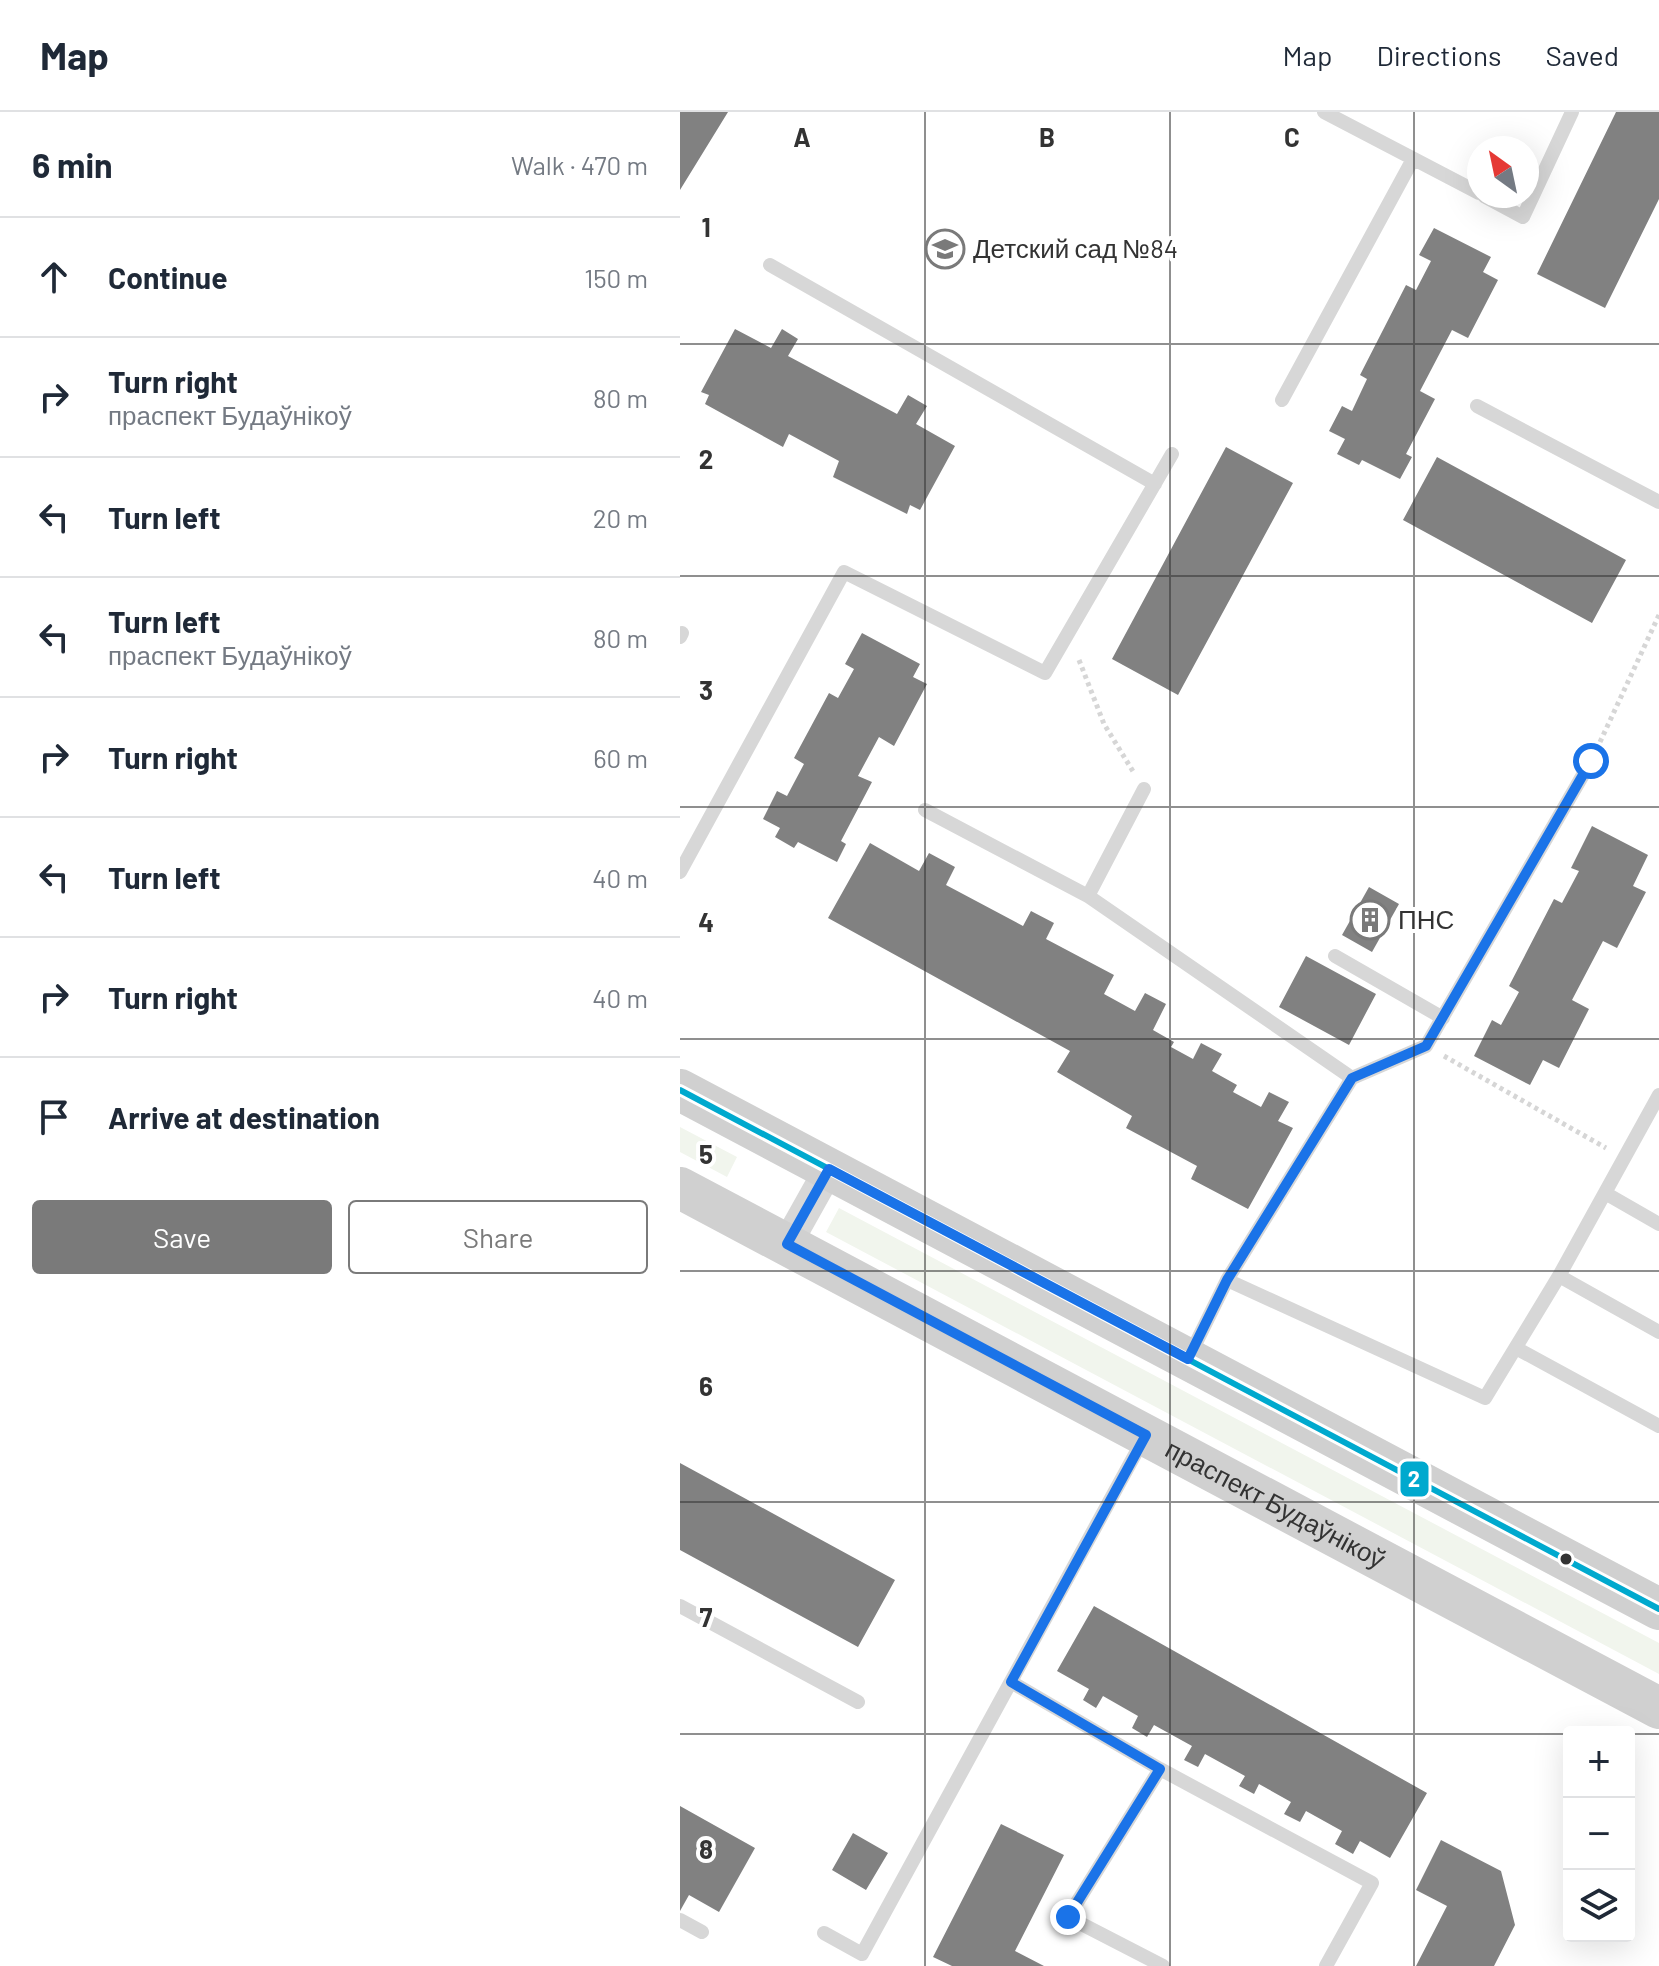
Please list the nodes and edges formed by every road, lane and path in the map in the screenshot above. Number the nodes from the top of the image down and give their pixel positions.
1 (1324, 112) edge
2 (1572, 112) edge
3 (1413, 159) junction
4 (1539, 183) edge
5 (1467, 188) edge
6 (1506, 208) edge
7 (1527, 208) edge
8 (770, 265) dead end
9 (1282, 400) dead end
10 (1477, 406) dead end
11 (1172, 454) dead end
12 (1155, 484) junction
13 (1659, 502) edge
14 (1659, 615) edge
15 (1068, 633) junction
16 (1591, 761) joint
17 (1144, 789) joint
18 (925, 810) dead end
19 (680, 872) edge
20 (1088, 896) junction
21 (1335, 956) dead end
22 (1443, 1018) junction
23 (1426, 1046) junction
24 (1352, 1078) junction
25 (680, 1090) edge
26 (1659, 1095) edge
27 (1624, 1158) junction
28 (829, 1169) junction
29 (680, 1188) edge
30 (1605, 1193) junction
31 (1659, 1224) edge
32 (787, 1244) junction
33 (1559, 1276) junction
34 (1227, 1280) junction
35 (1659, 1332) edge
36 (1516, 1348) junction
37 (1188, 1359) junction
38 (1659, 1426) edge
39 (1146, 1435) junction
40 (680, 1606) edge
41 (1659, 1609) edge
42 (1011, 1682) junction
43 (858, 1702) dead end
44 (1659, 1708) edge
45 (1160, 1769) junction
46 (680, 1920) edge
47 (702, 1932) dead end
48 (824, 1933) dead end
49 (1163, 1966) edge
50 (1326, 1966) edge

1 - 3 lane
2 - 4 lane
3 - 5 lane
3 - 9 lane
6 - 7 lane
8 - 12 lane
10 - 13 lane
11 - 12 lane
12 - 15 lane
14 - 16 path
15 - 17 path
15 - 19 lane
16 - 22 lane
17 - 20 lane
18 - 20 lane
20 - 24 lane
21 - 22 lane
22 - 23 lane
23 - 24 lane
23 - 27 path
24 - 34 lane
25 - 28 main road
26 - 27 lane
27 - 30 lane
28 - 32 street
28 - 37 main road
29 - 32 main road, праспект Будаўнікоў
30 - 31 lane
30 - 33 lane
32 - 39 main road, праспект Будаўнікоў
33 - 35 lane
33 - 36 lane
34 - 36 lane
34 - 37 lane
36 - 38 lane
37 - 41 main road
39 - 42 lane
39 - 44 main road, праспект Будаўнікоў
40 - 43 lane
42 - 45 lane
42 - 48 lane
45 - 49 lane
45 - 50 lane
46 - 47 lane

